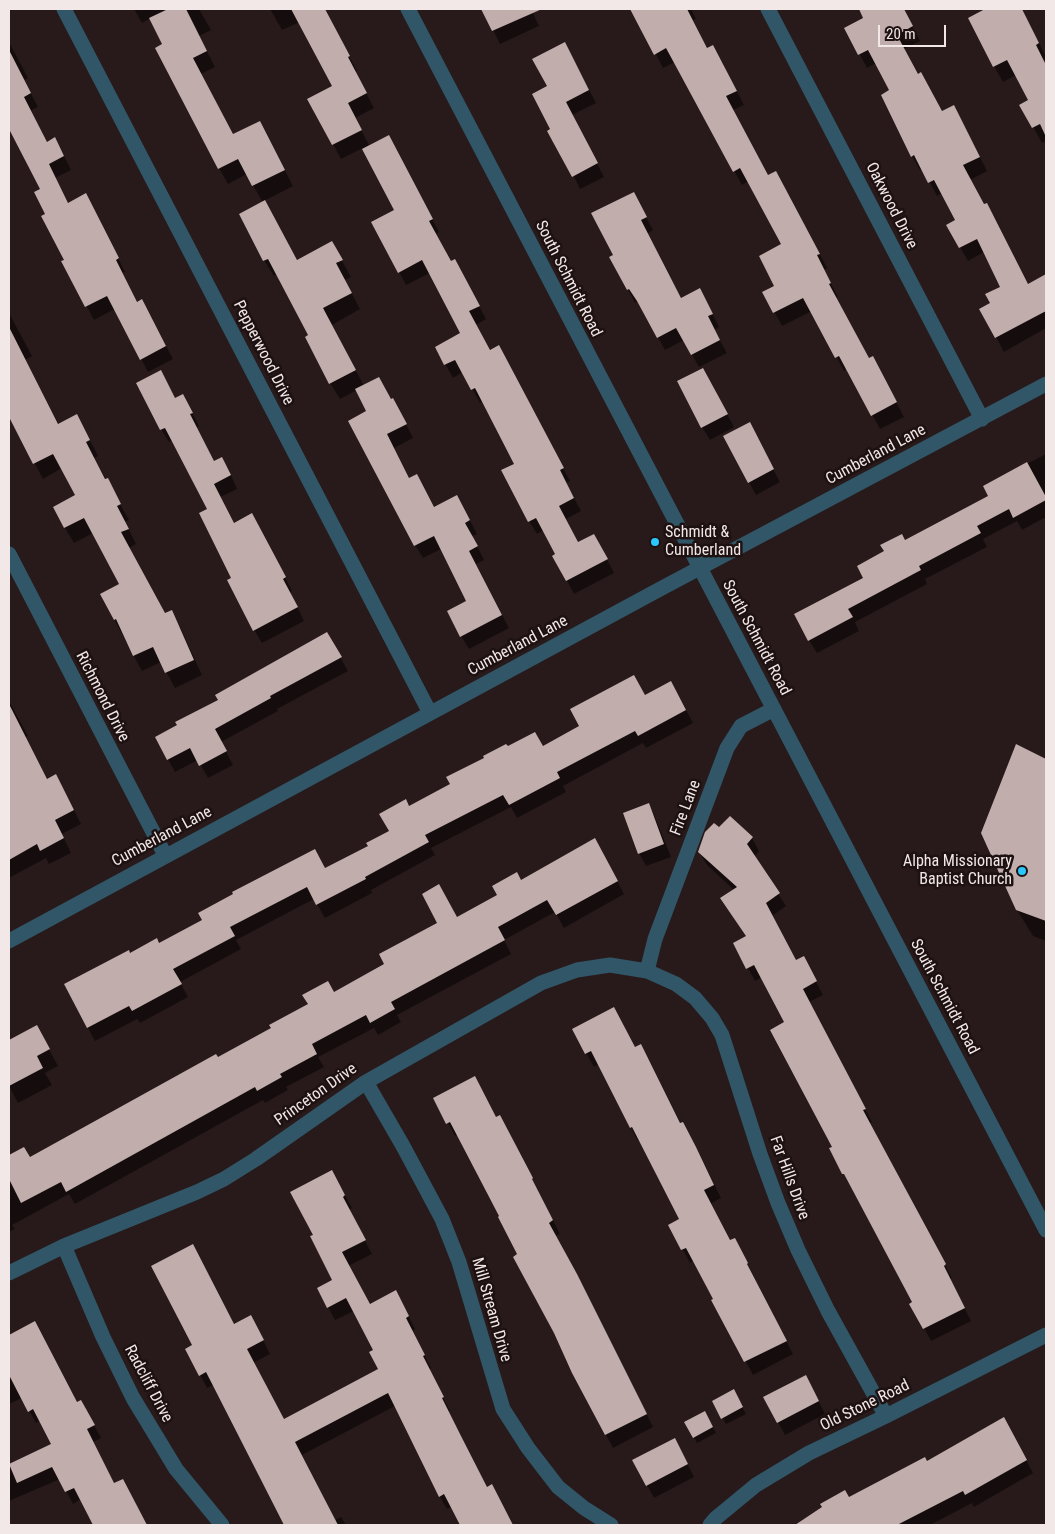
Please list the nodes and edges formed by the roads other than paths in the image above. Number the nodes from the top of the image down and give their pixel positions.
1 (64, 9) edge
2 (408, 9) edge
3 (768, 9) edge
4 (1046, 384) edge
5 (982, 419) junction
6 (9, 554) edge
7 (699, 568) junction
8 (774, 709) junction
9 (430, 713) junction
10 (165, 855) junction
11 (9, 941) edge
12 (647, 971) junction
13 (366, 1082) junction
14 (1046, 1230) edge
15 (64, 1246) junction
16 (9, 1273) edge
17 (1046, 1335) edge
18 (886, 1416) junction
19 (222, 1525) edge
20 (611, 1525) edge
21 (710, 1525) edge

1 - 9 street, Pepperwood Drive
2 - 7 street, South Schmidt Road
3 - 5 street, Oakwood Drive
4 - 5 street, Cumberland Lane
5 - 7 street, Cumberland Lane
6 - 10 street, Richmond Drive
7 - 8 street, South Schmidt Road
7 - 9 street, Cumberland Lane
8 - 12 street, Fire Lane
8 - 14 street, South Schmidt Road
9 - 10 street, Cumberland Lane
10 - 11 street, Cumberland Lane
12 - 13 street, Princeton Drive
12 - 18 street, Far Hills Drive
13 - 15 street, Princeton Drive
13 - 20 street, Mill Stream Drive
15 - 16 street, Princeton Drive
15 - 19 street, Radcliff Drive
17 - 18 street, Old Stone Road
18 - 21 street, Old Stone Road

